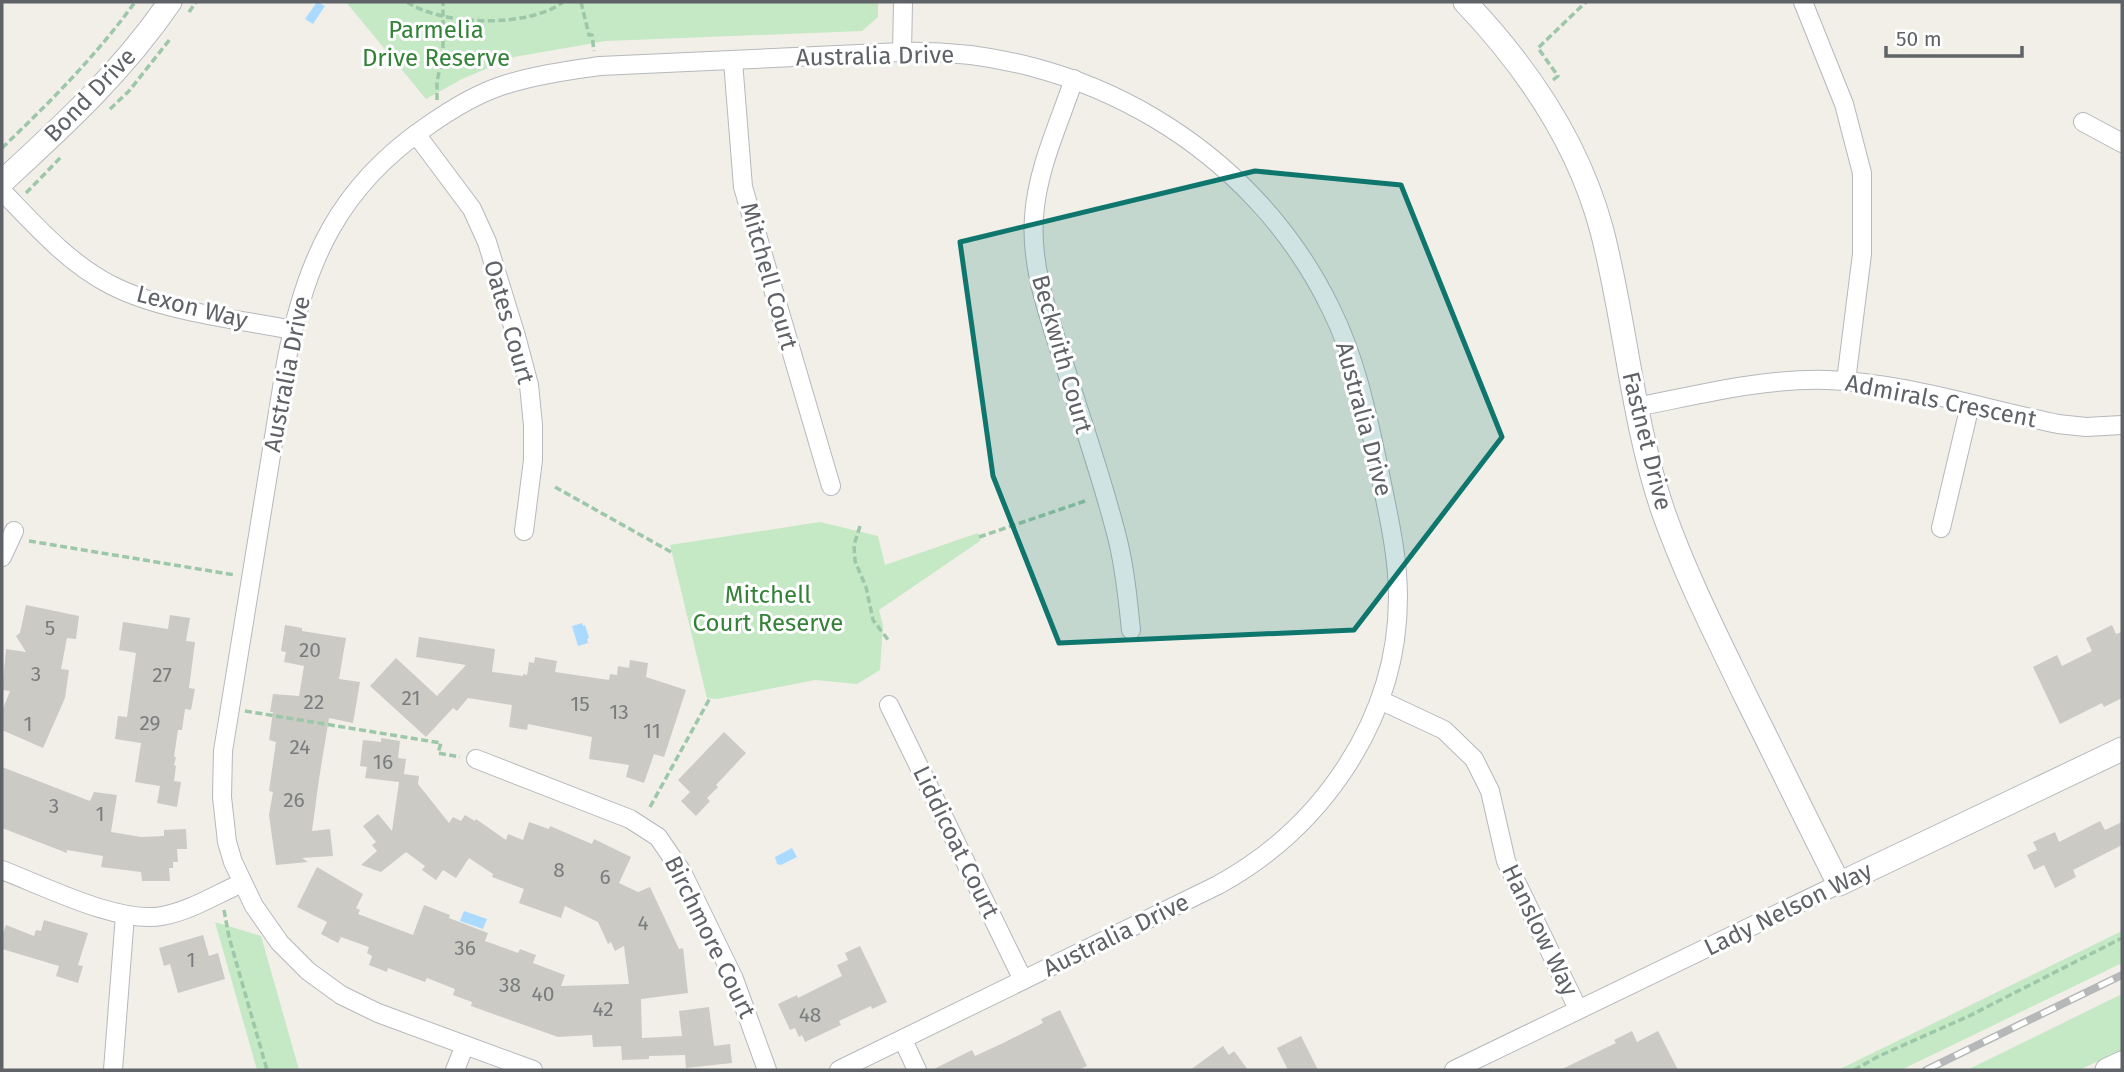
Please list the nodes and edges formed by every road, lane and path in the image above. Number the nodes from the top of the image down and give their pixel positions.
1 (135, 2) edge
2 (170, 2) edge
3 (408, 2) edge
4 (443, 2) edge
5 (563, 2) edge
6 (581, 2) edge
7 (903, 2) edge
8 (1465, 2) edge
9 (1586, 2) edge
10 (1803, 2) edge
11 (443, 15) junction
12 (902, 52) junction
13 (733, 61) junction
14 (595, 67) junction
15 (1074, 79) junction
16 (1538, 93) junction
17 (437, 103) dead end
18 (2083, 122) dead end
19 (415, 134) junction
20 (2122, 143) edge
21 (2, 148) edge
22 (2, 182) edge
23 (2, 191) edge
24 (292, 330) junction
25 (1846, 381) junction
26 (1970, 405) junction
27 (1636, 407) junction
28 (2122, 425) edge
29 (831, 486) dead end
30 (555, 487) dead end
31 (1085, 501) dead end
32 (860, 526) dead end
33 (1941, 528) dead end
34 (524, 531) dead end
35 (12, 534) joint
36 (979, 537) dead end
37 (671, 552) dead end
38 (2, 557) edge
39 (251, 577) junction
40 (1131, 630) dead end
41 (889, 641) dead end
42 (710, 698) dead end
43 (1380, 701) junction
44 (889, 705) dead end
45 (230, 709) junction
46 (2122, 749) edge
47 (476, 759) joint
48 (650, 807) dead end
49 (2, 870) edge
50 (242, 883) junction
51 (1839, 884) junction
52 (224, 891) junction
53 (125, 915) junction
54 (2122, 938) edge
55 (1023, 980) junction
56 (1578, 1010) junction
57 (903, 1040) junction
58 (465, 1045) junction
59 (2122, 1063) edge
60 (113, 1070) edge
61 (267, 1070) edge
62 (455, 1070) edge
63 (533, 1070) edge
64 (767, 1070) edge
65 (839, 1070) edge
66 (917, 1070) edge
67 (1454, 1070) edge
68 (1854, 1070) edge
69 (2107, 1070) edge

1 - 21 path
2 - 22 street, Bond Drive
3 - 11 path
4 - 11 path
5 - 11 path
6 - 14 path
7 - 12 street
8 - 16 street, Fastnet Drive
9 - 16 path
10 - 25 street
11 - 17 path
12 - 13 street, Australia Drive
12 - 15 street, Australia Drive
13 - 14 street, Australia Drive
13 - 29 street, Mitchell Court
14 - 19 street, Australia Drive
15 - 40 street, Beckwith Court
15 - 43 street, Australia Drive
16 - 27 street, Fastnet Drive
18 - 20 street
19 - 24 street, Australia Drive
19 - 34 street, Oates Court
23 - 24 street, Lexon Way
24 - 39 street, Australia Drive
25 - 26 street, Admirals Crescent
25 - 27 street, Admirals Crescent
26 - 28 street, Admirals Crescent
26 - 33 street
27 - 51 street, Fastnet Drive
30 - 37 path
31 - 36 path
32 - 41 path
35 - 38 street
35 - 39 path
39 - 45 street, Australia Drive
42 - 48 path
43 - 55 street, Australia Drive
43 - 56 street, Hanslow Way
44 - 55 street, Liddicoat Court
45 - 47 path
45 - 50 street, Australia Drive
46 - 51 street, Lady Nelson Way
47 - 64 street, Birchmore Court
49 - 53 street
50 - 52 street
50 - 58 street, Australia Drive
51 - 56 street, Lady Nelson Way
52 - 53 street
52 - 61 path
53 - 60 street
54 - 68 path
55 - 57 street, Australia Drive
56 - 67 street, Lady Nelson Way
57 - 65 street, Australia Drive
57 - 66 street
58 - 62 street
58 - 63 street, Australia Drive
59 - 69 street

